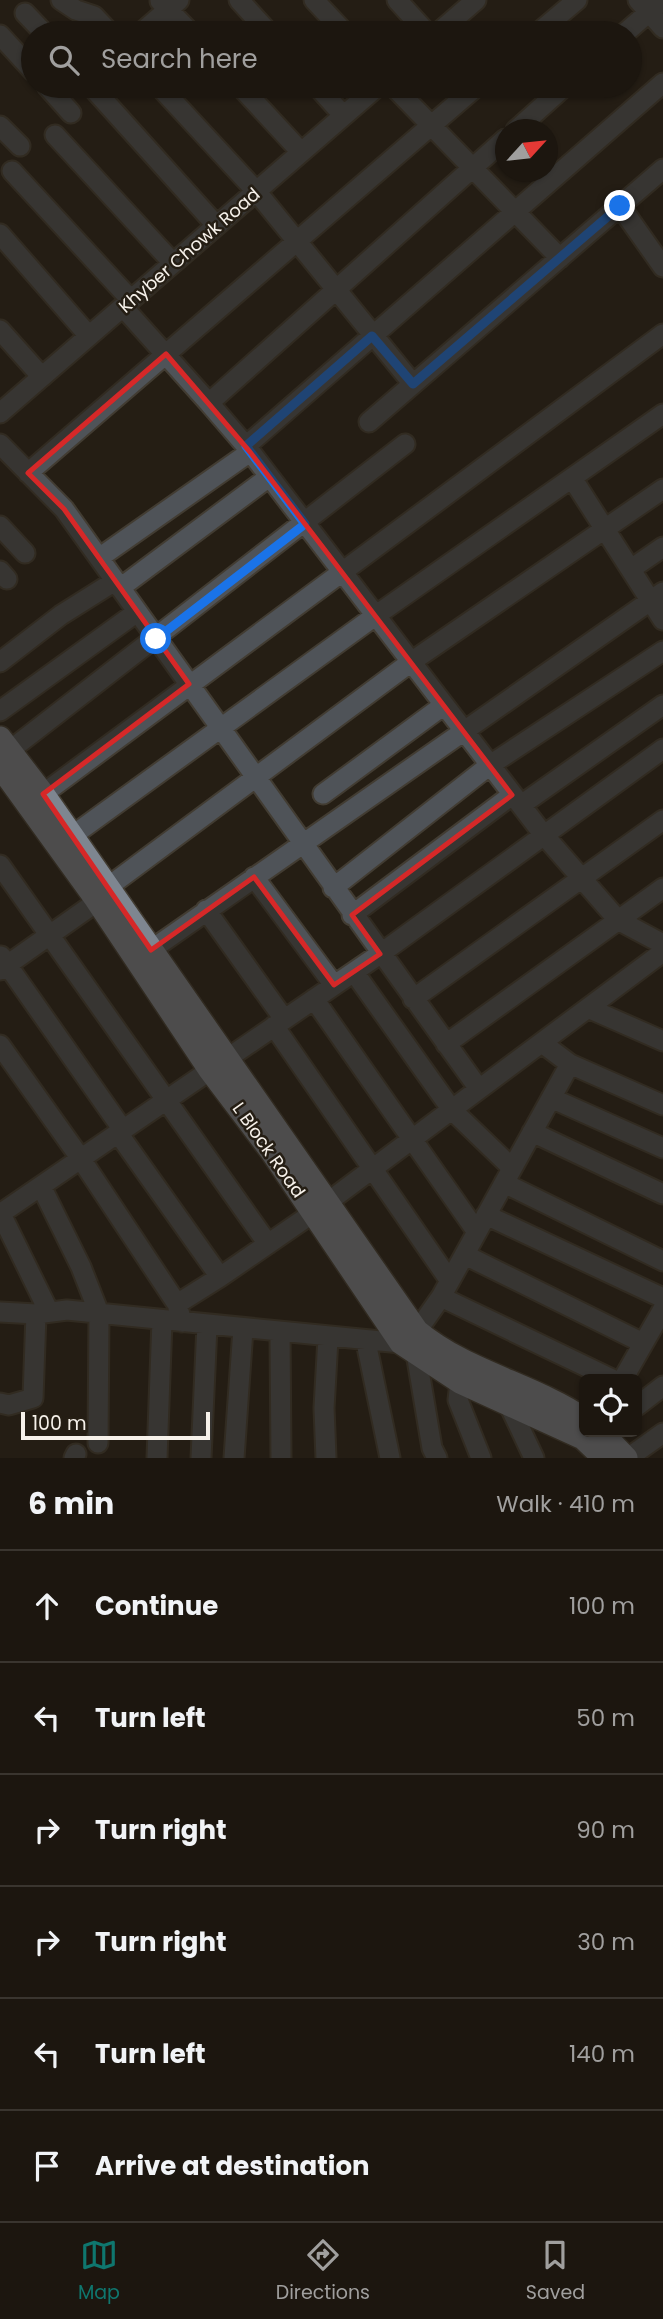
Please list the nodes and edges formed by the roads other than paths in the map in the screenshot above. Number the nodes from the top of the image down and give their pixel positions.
1 (61, 0) edge
2 (239, 0) edge
3 (314, 0) edge
4 (397, 0) edge
5 (476, 0) edge
6 (577, 0) edge
7 (169, 3) edge
8 (650, 4) edge
9 (25, 13) dead end
10 (33, 21) edge
11 (99, 21) edge
12 (152, 21) edge
13 (182, 21) edge
14 (258, 21) edge
15 (334, 21) edge
16 (416, 21) edge
17 (452, 21) edge
18 (552, 21) edge
19 (635, 21) edge
20 (663, 27) edge
21 (0, 35) edge
22 (21, 58) edge
23 (663, 83) edge
24 (58, 98) edge
25 (102, 98) edge
26 (170, 98) edge
27 (251, 98) edge
28 (328, 98) edge
29 (363, 98) edge
30 (405, 98) edge
31 (463, 98) edge
32 (552, 98) edge
33 (71, 113) dead end
34 (344, 115) junction
35 (528, 119) edge
36 (431, 125) junction
37 (0, 126) edge
38 (55, 135) dead end
39 (20, 146) dead end
40 (495, 148) edge
41 (301, 152) junction
42 (472, 168) junction
43 (663, 169) edge
44 (12, 171) dead end
45 (256, 191) junction
46 (620, 206) junction
47 (514, 212) junction
48 (216, 226) junction
49 (0, 234) edge
50 (296, 242) junction
51 (560, 258) junction
52 (173, 263) junction
53 (663, 267) edge
54 (335, 290) junction
55 (127, 303) junction
56 (0, 330) edge
57 (663, 334) edge
58 (89, 336) junction
59 (372, 336) junction
60 (166, 354) junction
61 (42, 377) junction
62 (413, 384) junction
63 (209, 403) junction
64 (2, 407) edge
65 (663, 414) edge
66 (369, 422) dead end
67 (0, 444) edge
68 (405, 444) dead end
69 (248, 449) junction
70 (28, 474) junction
71 (269, 477) junction
72 (572, 478) junction
73 (663, 489) edge
74 (305, 524) junction
75 (0, 526) edge
76 (605, 529) junction
77 (663, 548) edge
78 (25, 553) dead end
79 (99, 558) junction
80 (631, 569) junction
81 (340, 571) junction
82 (117, 584) junction
83 (657, 597) edge
84 (137, 612) junction
85 (374, 616) junction
86 (663, 620) edge
87 (156, 639) junction
88 (663, 651) edge
89 (0, 662) edge
90 (411, 662) junction
91 (189, 684) junction
92 (444, 705) junction
93 (663, 705) edge
94 (0, 711) edge
95 (220, 728) junction
96 (463, 729) junction
97 (663, 749) edge
98 (3, 752) edge
99 (490, 765) junction
100 (257, 778) junction
101 (323, 793) dead end
102 (43, 794) junction
103 (517, 800) junction
104 (663, 820) edge
105 (543, 834) junction
106 (72, 836) junction
107 (301, 844) junction
108 (0, 865) edge
109 (254, 877) junction
110 (581, 879) junction
111 (333, 888) junction
112 (663, 888) edge
113 (102, 893) junction
114 (206, 910) junction
115 (352, 915) junction
116 (618, 920) junction
117 (50, 934) junction
118 (663, 944) edge
119 (151, 950) junction
120 (663, 952) edge
121 (380, 954) junction
122 (2, 963) edge
123 (354, 972) junction
124 (334, 985) junction
125 (314, 999) junction
126 (413, 999) junction
127 (588, 1008) junction
128 (279, 1023) junction
129 (663, 1041) edge
130 (542, 1042) junction
131 (446, 1044) junction
132 (0, 1045) edge
133 (570, 1064) junction
134 (218, 1065) junction
135 (479, 1089) junction
136 (551, 1097) junction
137 (166, 1100) junction
138 (663, 1105) edge
139 (452, 1110) junction
140 (121, 1132) junction
141 (532, 1132) junction
142 (412, 1139) junction
143 (663, 1148) edge
144 (81, 1159) junction
145 (373, 1169) junction
146 (508, 1176) junction
147 (41, 1186) junction
148 (663, 1194) edge
149 (2, 1208) edge
150 (320, 1208) junction
151 (482, 1224) junction
152 (268, 1244) junction
153 (465, 1255) junction
154 (663, 1261) edge
155 (220, 1277) junction
156 (446, 1289) junction
157 (663, 1298) edge
158 (663, 1309) edge
159 (0, 1312) edge
160 (43, 1313) junction
161 (99, 1313) junction
162 (179, 1313) junction
163 (162, 1320) junction
164 (207, 1325) junction
165 (243, 1329) junction
166 (281, 1332) junction
167 (328, 1338) junction
168 (366, 1342) junction
169 (411, 1342) junction
170 (643, 1343) junction
171 (603, 1374) edge
172 (626, 1374) edge
173 (460, 1382) junction
174 (663, 1387) edge
175 (642, 1402) edge
176 (0, 1403) edge
177 (510, 1407) junction
178 (557, 1414) junction
179 (579, 1425) edge
180 (663, 1433) edge
181 (593, 1437) edge
182 (598, 1437) edge
183 (98, 1443) dead end
184 (157, 1458) edge
185 (201, 1458) edge
186 (234, 1458) edge
187 (281, 1458) edge
188 (326, 1458) edge
189 (390, 1458) edge
190 (437, 1458) edge
191 (481, 1458) edge
192 (534, 1458) edge
193 (604, 1458) edge
194 (627, 1458) edge

1 - 11 street
2 - 14 street
3 - 15 street
4 - 16 street
5 - 17 street
6 - 18 street
7 - 12 street
7 - 13 street
8 - 19 street
8 - 20 street
9 - 10 street
21 - 22 street
23 - 47 street
24 - 33 street
25 - 48 street
26 - 45 street
27 - 41 street
28 - 34 street
29 - 34 street, Khyber Chowk Road
30 - 36 street
31 - 36 street
32 - 35 street
34 - 41 street, Khyber Chowk Road
36 - 42 street
36 - 50 street
37 - 39 street
38 - 52 street
40 - 42 street
41 - 45 street, Khyber Chowk Road
42 - 47 street
42 - 54 street
43 - 46 street
44 - 55 street
45 - 48 street, Khyber Chowk Road
45 - 50 street
46 - 51 street
46 - 53 street
47 - 51 street
47 - 59 street
48 - 52 street, Khyber Chowk Road
49 - 58 street
50 - 54 street
50 - 60 street
51 - 62 street
52 - 55 street, Khyber Chowk Road
54 - 59 street
54 - 63 street
55 - 58 street, Khyber Chowk Road
55 - 60 street
56 - 61 street
57 - 81 street
58 - 61 street, Khyber Chowk Road
59 - 62 street
59 - 69 street
60 - 63 street
60 - 70 street
61 - 64 street, Khyber Chowk Road
62 - 66 street
63 - 69 street
65 - 72 street
67 - 70 street
68 - 74 street
69 - 71 street
69 - 79 street
70 - 79 street
71 - 74 street
71 - 82 street
72 - 76 street
72 - 85 street
73 - 76 street
74 - 81 street
74 - 87 street
75 - 78 street
76 - 80 street
76 - 90 street
77 - 80 street
79 - 82 street
80 - 83 street
81 - 85 street
81 - 91 street
82 - 84 street
82 - 89 street
83 - 86 street
83 - 96 street
84 - 87 street
84 - 94 street
85 - 90 street
85 - 95 street
87 - 91 street
87 - 98 street
88 - 99 street
90 - 92 street
90 - 100 street
91 - 95 street
91 - 102 street
92 - 96 street
92 - 101 street
93 - 103 street
95 - 100 street
95 - 106 street
96 - 99 street
96 - 107 street
97 - 105 street
98 - 102 main road, L Block Road
98 - 113 main road, L Block Road
99 - 103 street
99 - 111 street
100 - 107 street
100 - 113 street
102 - 106 main road, L Block Road
103 - 105 street
103 - 115 street
104 - 110 street
105 - 110 street
105 - 121 street
106 - 113 main road, L Block Road
107 - 109 street
107 - 111 street
108 - 117 street
109 - 114 street
109 - 124 street
110 - 116 street
110 - 126 street
111 - 115 street
112 - 116 street
113 - 117 street
113 - 119 main road, L Block Road
113 - 134 main road, L Block Road
114 - 119 street
114 - 128 street
115 - 121 street
116 - 118 street
116 - 131 street
117 - 122 street
117 - 137 street
119 - 134 main road, L Block Road
120 - 127 street
121 - 123 street
121 - 126 street
122 - 140 street
123 - 124 street
123 - 139 street
124 - 125 street
125 - 128 street
125 - 142 street
126 - 131 street
127 - 129 street
127 - 130 street
128 - 134 street
128 - 145 street
130 - 133 street
130 - 135 street
131 - 135 street
132 - 144 street
133 - 136 street
133 - 138 street
134 - 137 street
134 - 150 main road, L Block Road
135 - 139 street
136 - 141 street
136 - 143 street
137 - 140 street
137 - 152 street
139 - 142 street
139 - 146 street
140 - 144 street
140 - 155 street
141 - 146 street
141 - 148 street
142 - 145 street
142 - 151 street
144 - 147 street
144 - 162 street
145 - 150 street
145 - 156 street
146 - 151 street
146 - 154 street
147 - 149 street
147 - 161 street
149 - 160 street
150 - 152 street
150 - 169 main road, L Block Road
151 - 153 street
151 - 157 street
152 - 155 street
153 - 156 street
153 - 170 street
155 - 162 street
156 - 169 street
156 - 171 street
158 - 170 street
159 - 160 street
160 - 161 street
160 - 176 street
161 - 163 street
161 - 183 street
162 - 163 street
162 - 164 street
163 - 184 street
164 - 165 street
164 - 185 street
165 - 166 street
165 - 186 street
166 - 167 street
166 - 187 street
167 - 168 street
167 - 188 street
168 - 169 street
168 - 189 street
169 - 173 main road, L Block Road
169 - 178 main road, L Block Road
169 - 190 street
170 - 172 street
173 - 177 main road, L Block Road
173 - 191 street
174 - 175 street
177 - 178 main road, L Block Road
177 - 192 street
178 - 179 main road, L Block Road
180 - 194 street
181 - 193 main road, L Block Road
182 - 194 main road, L Block Road

